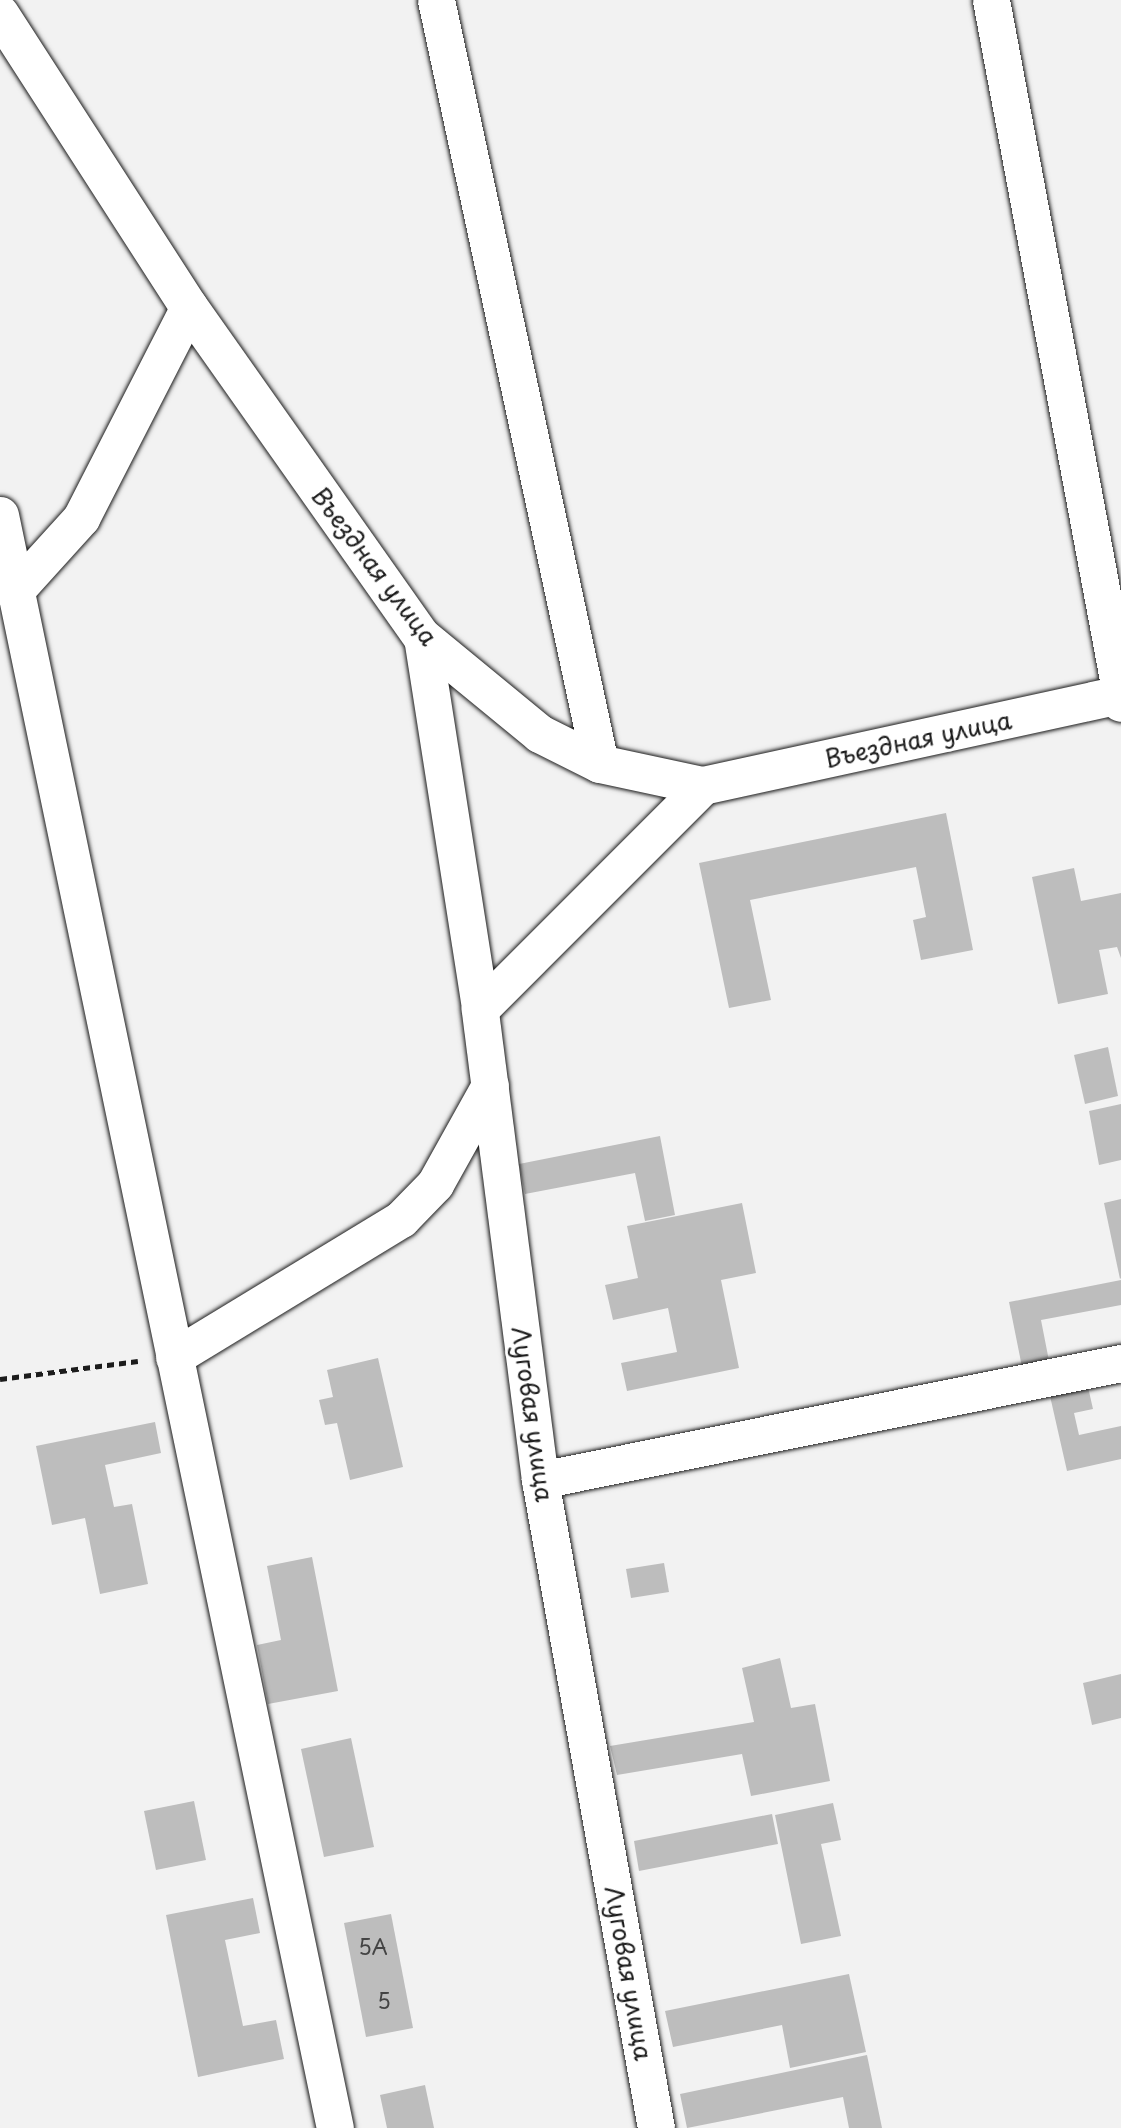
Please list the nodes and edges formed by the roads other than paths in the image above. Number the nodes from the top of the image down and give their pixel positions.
1 (436, 0) edge
2 (991, 0) edge
3 (0, 14) edge
4 (188, 307) junction
5 (0, 515) edge
6 (13, 592) junction
7 (422, 638) junction
8 (1120, 698) edge
9 (600, 764) junction
10 (703, 786) junction
11 (480, 1009) junction
12 (490, 1085) junction
13 (174, 1357) junction
14 (1121, 1363) edge
15 (540, 1480) junction
16 (335, 2128) edge
17 (656, 2128) edge

1 - 9 street
2 - 8 street
3 - 4 street, Въездная улица
4 - 6 street
4 - 7 street, Въездная улица
5 - 6 street
6 - 13 street
7 - 9 street, Въездная улица
7 - 11 street, Луговая улица
8 - 10 street, Въездная улица
9 - 10 street, Въездная улица
10 - 11 street
11 - 12 street, Луговая улица
12 - 13 street
12 - 15 street, Луговая улица
13 - 16 street
14 - 15 street
15 - 17 street, Луговая улица

